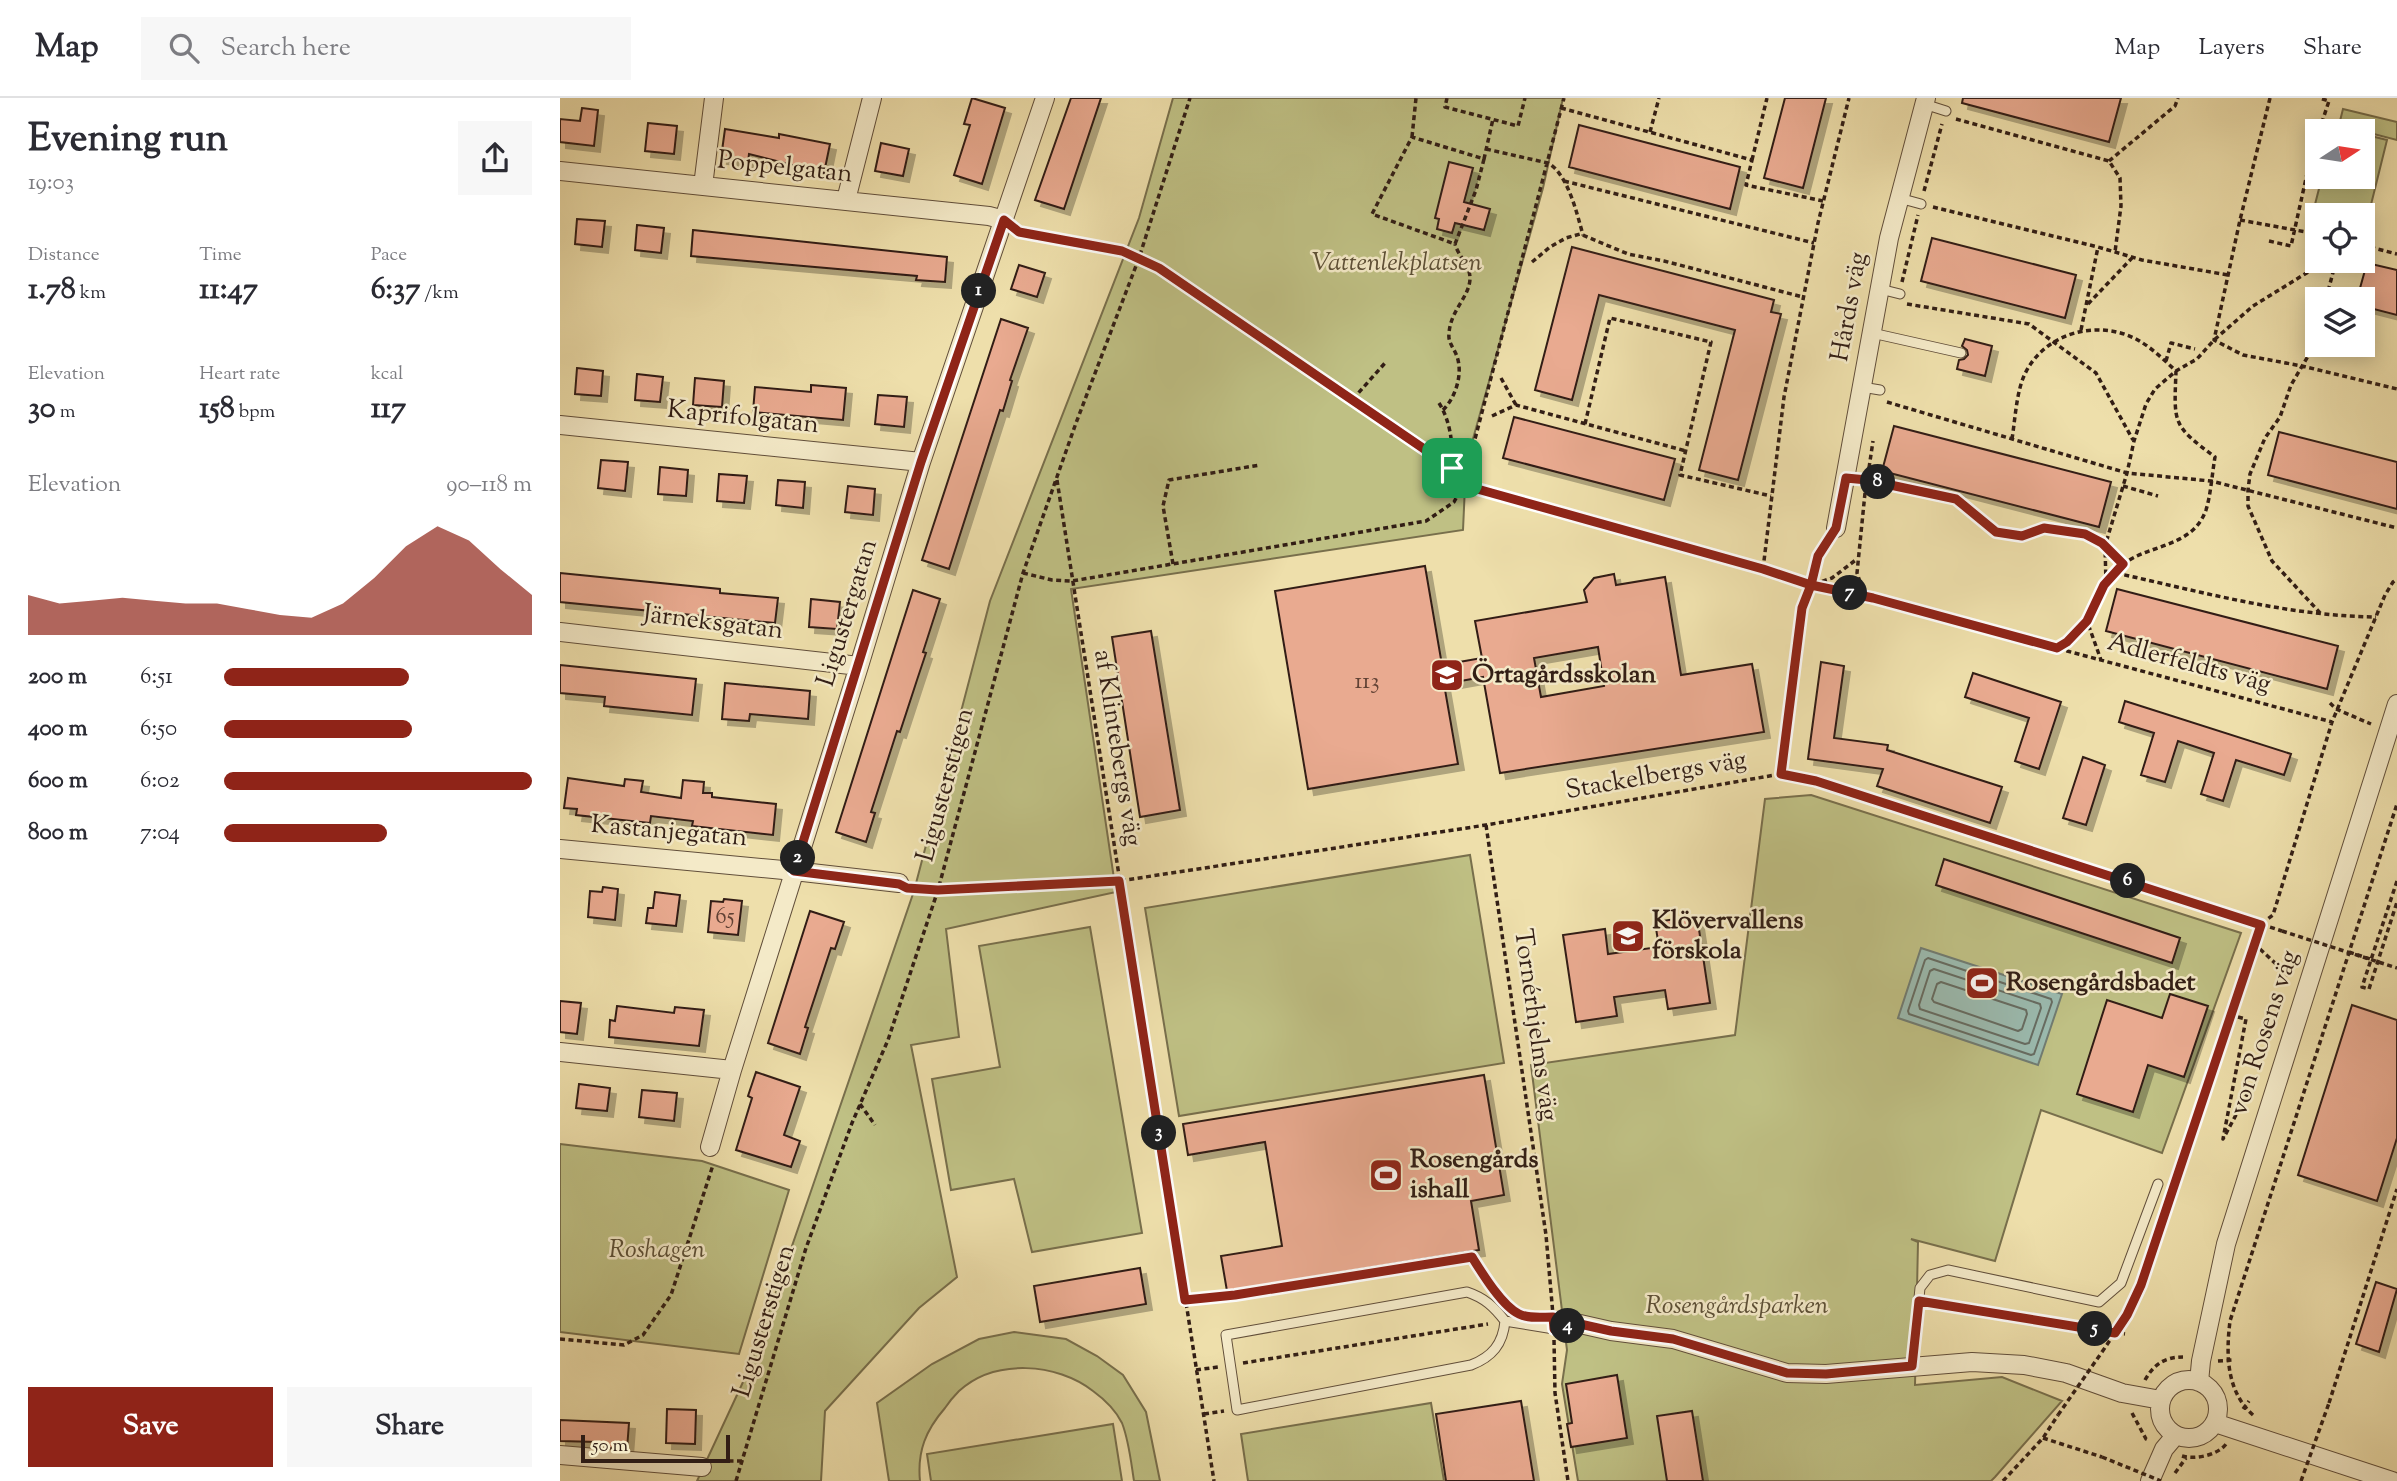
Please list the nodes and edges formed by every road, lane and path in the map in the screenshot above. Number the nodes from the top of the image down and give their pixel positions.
1 (714, 98) edge
2 (872, 98) edge
3 (1045, 98) edge
4 (1190, 98) edge
5 (1416, 98) edge
6 (1447, 98) edge
7 (1525, 98) edge
8 (1564, 98) edge
9 (1658, 98) edge
10 (1767, 98) edge
11 (1849, 98) edge
12 (2178, 98) edge
13 (2270, 98) edge
14 (2319, 98) edge
15 (1925, 101) edge
16 (1561, 108) junction
17 (1948, 114) joint
18 (1493, 119) junction
19 (2323, 119) edge
20 (1650, 132) junction
21 (1412, 137) junction
22 (1486, 149) junction
23 (1484, 159) junction
24 (1752, 160) junction
25 (2109, 161) junction
26 (1548, 163) junction
27 (560, 171) edge
28 (1564, 181) junction
29 (2305, 184) edge
30 (703, 186) junction
31 (1899, 198) junction
32 (846, 200) junction
33 (1823, 201) junction
34 (1921, 204) joint
35 (2240, 219) junction
36 (1004, 220) junction
37 (2295, 230) junction
38 (2305, 232) edge
39 (1583, 235) junction
40 (2269, 240) dead end
41 (1814, 243) junction
42 (1455, 244) junction
43 (2098, 247) junction
44 (2375, 248) edge
45 (2115, 251) junction
46 (2397, 254) edge
47 (2133, 257) junction
48 (1139, 258) junction
49 (1532, 262) dead end
50 (2307, 273) edge
51 (2228, 275) junction
52 (1880, 289) junction
53 (1803, 298) junction
54 (1899, 298) joint
55 (2086, 306) junction
56 (2081, 331) junction
57 (1872, 332) junction
58 (2214, 340) junction
59 (2054, 341) junction
60 (2195, 349) dead end
61 (1961, 353) dead end
62 (2307, 357) edge
63 (2166, 362) junction
64 (1385, 363) dead end
65 (2302, 366) junction
66 (2176, 371) junction
67 (1502, 378) dead end
68 (1862, 387) junction
69 (2397, 389) edge
70 (1880, 395) joint
71 (1353, 400) junction
72 (1439, 403) dead end
73 (1516, 405) junction
74 (1443, 410) junction
75 (1492, 416) dead end
76 (1585, 424) junction
77 (560, 425) edge
78 (2012, 439) junction
79 (2134, 441) junction
80 (1686, 451) junction
81 (921, 462) junction
82 (1260, 465) dead end
83 (1452, 468) junction
84 (2127, 473) junction
85 (1056, 478) junction
86 (1846, 478) junction
87 (1867, 480) joint
88 (2211, 481) junction
89 (1463, 485) junction
90 (2123, 486) junction
91 (2248, 490) junction
92 (1771, 496) junction
93 (2158, 496) dead end
94 (1836, 528) joint
95 (2397, 528) edge
96 (2105, 546) junction
97 (1857, 559) dead end
98 (1172, 564) junction
99 (2123, 564) junction
100 (1763, 569) junction
101 (1023, 573) junction
102 (2115, 573) junction
103 (2397, 579) edge
104 (1072, 581) junction
105 (1851, 583) dead end
106 (2106, 584) junction
107 (1811, 585) junction
108 (1849, 596) junction
109 (2322, 615) junction
110 (2376, 617) junction
111 (2087, 621) junction
112 (560, 632) edge
113 (2057, 648) junction
114 (2101, 660) junction
115 (859, 666) junction
116 (2330, 703) dead end
117 (2397, 704) edge
118 (2336, 709) junction
119 (2332, 722) junction
120 (2393, 733) edge
121 (1781, 774) junction
122 (2397, 804) edge
123 (1486, 825) junction
124 (560, 849) edge
125 (794, 871) junction
126 (1119, 881) junction
127 (2397, 881) edge
128 (899, 884) joint
129 (938, 890) junction
130 (2397, 902) edge
131 (2261, 925) junction
132 (2260, 949) dead end
133 (2348, 952) junction
134 (2370, 959) junction
135 (2377, 962) junction
136 (2397, 968) edge
137 (2287, 975) dead end
138 (2238, 1017) dead end
139 (560, 1052) edge
140 (732, 1070) junction
141 (2250, 1089) dead end
142 (860, 1104) junction
143 (875, 1125) dead end
144 (710, 1147) joint
145 (2158, 1184) dead end
146 (2397, 1189) edge
147 (1496, 1291) dead end
148 (1185, 1300) junction
149 (1919, 1301) junction
150 (1505, 1321) junction
151 (1580, 1324) joint
152 (1554, 1329) junction
153 (2115, 1333) junction
154 (2125, 1334) dead end
155 (560, 1339) edge
156 (2233, 1360) dead end
157 (2201, 1361) junction
158 (2227, 1362) junction
159 (1231, 1365) junction
160 (1912, 1366) junction
161 (1196, 1370) junction
162 (2199, 1382) junction
163 (2137, 1396) junction
164 (2161, 1400) junction
165 (2249, 1401) dead end
166 (2244, 1407) junction
167 (1237, 1410) junction
168 (1203, 1414) junction
169 (2257, 1418) dead end
170 (2215, 1423) junction
171 (2234, 1429) junction
172 (2043, 1438) junction
173 (2313, 1439) dead end
174 (2325, 1442) dead end
175 (2170, 1443) junction
176 (560, 1455) edge
177 (2186, 1458) junction
178 (702, 1467) dead end
179 (736, 1481) edge
180 (1214, 1481) edge
181 (1568, 1481) edge
182 (2003, 1481) edge
183 (2150, 1481) edge
184 (2161, 1481) edge
185 (2169, 1481) edge
186 (2301, 1481) edge
187 (2392, 1481) edge

1 - 30 street
2 - 32 street
3 - 36 street, Ligustergatan
4 - 48 path, Ligusterstigen
5 - 21 path
6 - 18 path
7 - 18 path
8 - 16 path
9 - 20 path
10 - 24 path
11 - 33 path
12 - 25 path
13 - 35 path
14 - 19 path
15 - 17 lane
15 - 31 street, Hårds väg
16 - 20 path
16 - 26 path
17 - 25 path
18 - 22 path
20 - 24 path
21 - 23 path
21 - 42 path
22 - 23 path
22 - 26 path
23 - 42 path
24 - 33 path
25 - 45 path
26 - 28 path
26 - 89 path
27 - 30 street, Poppelgatan
28 - 39 path
28 - 41 path
29 - 37 path
30 - 32 street, Poppelgatan
31 - 34 lane
31 - 52 street, Hårds väg
32 - 36 street, Poppelgatan
33 - 41 path
34 - 43 path
35 - 37 path
35 - 51 path
36 - 48 path
36 - 81 street, Ligustergatan
37 - 38 path
37 - 40 path
39 - 49 path
39 - 53 path
41 - 53 path
42 - 74 path
43 - 45 path
43 - 55 path
44 - 46 path
45 - 47 path
47 - 51 path
47 - 55 path
48 - 71 path
48 - 85 path, Ligusterstigen
50 - 58 path
51 - 58 path
52 - 54 lane
52 - 57 street, Hårds väg
53 - 92 path
54 - 59 path
55 - 56 path
56 - 59 path
56 - 63 path
57 - 61 lane
57 - 68 street, Hårds väg
58 - 65 path
58 - 66 path
59 - 78 path
59 - 79 path
60 - 63 path
62 - 65 path
63 - 66 path
64 - 71 path
65 - 69 path
65 - 91 path
66 - 79 path
66 - 88 path
67 - 73 path
68 - 70 lane
68 - 86 street, Hårds väg
70 - 78 path
71 - 83 path
72 - 74 path
73 - 75 path
73 - 76 path
74 - 83 path
76 - 80 path
76 - 80 path
77 - 81 street, Kaprifolgatan
78 - 84 path
79 - 84 path
80 - 92 path
81 - 115 street, Ligustergatan
82 - 98 path
83 - 89 path
84 - 88 path
84 - 90 path
85 - 101 path, Ligusterstigen
85 - 104 path, af Klintebergs väg
86 - 87 lane
86 - 94 street, Hårds väg
87 - 96 path
88 - 91 path
88 - 99 path
89 - 98 path
89 - 100 path, Adlerfeldts väg
90 - 93 path
90 - 96 path
91 - 95 path
91 - 109 path
92 - 100 path
94 - 107 path
96 - 99 path
96 - 106 path
97 - 107 path
98 - 104 path
99 - 102 path
100 - 107 path, Adlerfeldts väg
101 - 104 path
101 - 129 path, Ligusterstigen
102 - 106 path
102 - 109 path
103 - 110 path
104 - 126 path, af Klintebergs väg
105 - 108 path
106 - 111 path
107 - 108 path, Adlerfeldts väg
107 - 121 path
108 - 113 path, Adlerfeldts väg
109 - 110 path
110 - 118 path
111 - 113 path
111 - 114 path
112 - 115 street, Järneksgatan
113 - 114 path, Adlerfeldts väg
114 - 119 path, Adlerfeldts väg
115 - 125 street, Ligustergatan
116 - 118 path
117 - 120 street, von Rosens väg
118 - 119 path
118 - 120 path
119 - 131 path
120 - 157 street, von Rosens väg
121 - 123 path, Stackelbergs väg
121 - 131 path, Stackelbergs väg
122 - 133 path
123 - 126 path, Stackelbergs väg
123 - 152 path, Tornérhjelms väg
124 - 125 street, Kastanjegatan
125 - 128 street, Kastanjegatan
125 - 140 street, Ligustergatan
126 - 129 path, Stackelbergs väg
126 - 148 path, af Klintebergs väg
127 - 134 path
128 - 129 path, Stackelbergs väg
129 - 142 path, Ligusterstigen
130 - 135 path
131 - 135 path, Stackelbergs väg, bridge
131 - 153 path
132 - 137 path
133 - 134 path
133 - 158 path
134 - 135 path
135 - 136 path, Stackelbergs väg, bridge
138 - 141 path
139 - 140 street
140 - 144 street, Ligustergatan
142 - 143 path
142 - 179 path, Ligusterstigen
144 - 155 path
145 - 149 lane
146 - 186 path, bridge
147 - 148 path
148 - 161 path, af Klintebergs väg
149 - 153 path
149 - 160 lane
150 - 152 lane
150 - 159 path
150 - 159 lane
150 - 167 lane
151 - 152 lane
151 - 160 street
152 - 181 path, Tornérhjelms väg
153 - 154 path
153 - 172 path, bridge
156 - 158 path
157 - 158 path
157 - 162 street, von Rosens väg
157 - 163 path
158 - 166 path
159 - 161 path
159 - 167 lane
160 - 163 street
161 - 168 path, af Klintebergs väg
162 - 164 street
162 - 170 street
163 - 164 street
163 - 175 path
164 - 175 street
165 - 166 path
166 - 169 path
166 - 171 path
167 - 168 path
168 - 180 path, af Klintebergs väg
170 - 171 street
170 - 175 street
171 - 177 path
171 - 187 street
172 - 182 path
172 - 184 path, bridge
173 - 174 path
175 - 177 path
175 - 183 street
176 - 178 street
177 - 185 path

